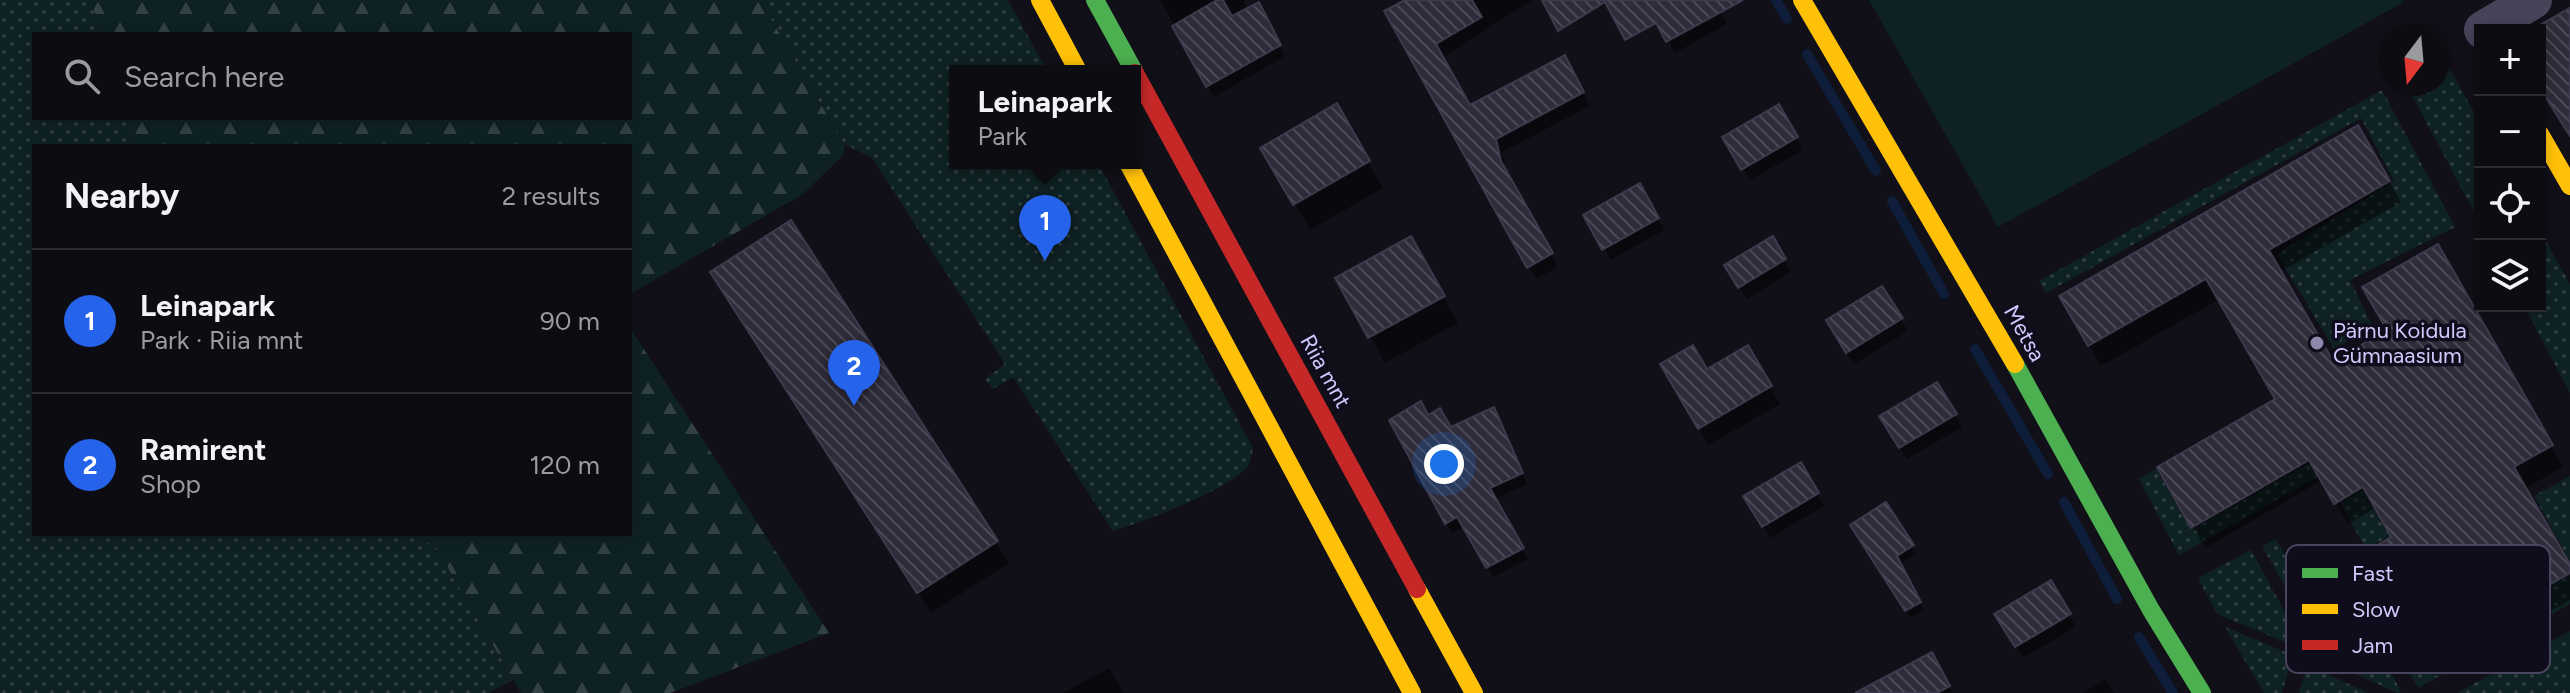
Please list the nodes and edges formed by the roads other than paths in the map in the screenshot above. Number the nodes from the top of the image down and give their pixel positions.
1 (1040, 0) edge
2 (1095, 0) edge
3 (1802, 0) edge
4 (2533, 0) edge
5 (2493, 24) edge
6 (1075, 65) edge
7 (1130, 65) edge
8 (1141, 85) edge
9 (2546, 144) edge
10 (1131, 169) edge
11 (2570, 186) edge
12 (1412, 693) edge
13 (1474, 693) edge
14 (2202, 693) edge

1 - 6 main road
2 - 7 main road, Riia mnt
3 - 14 main road, Metsa
4 - 5 street
8 - 13 main road, Riia mnt
9 - 11 main road
10 - 12 main road

